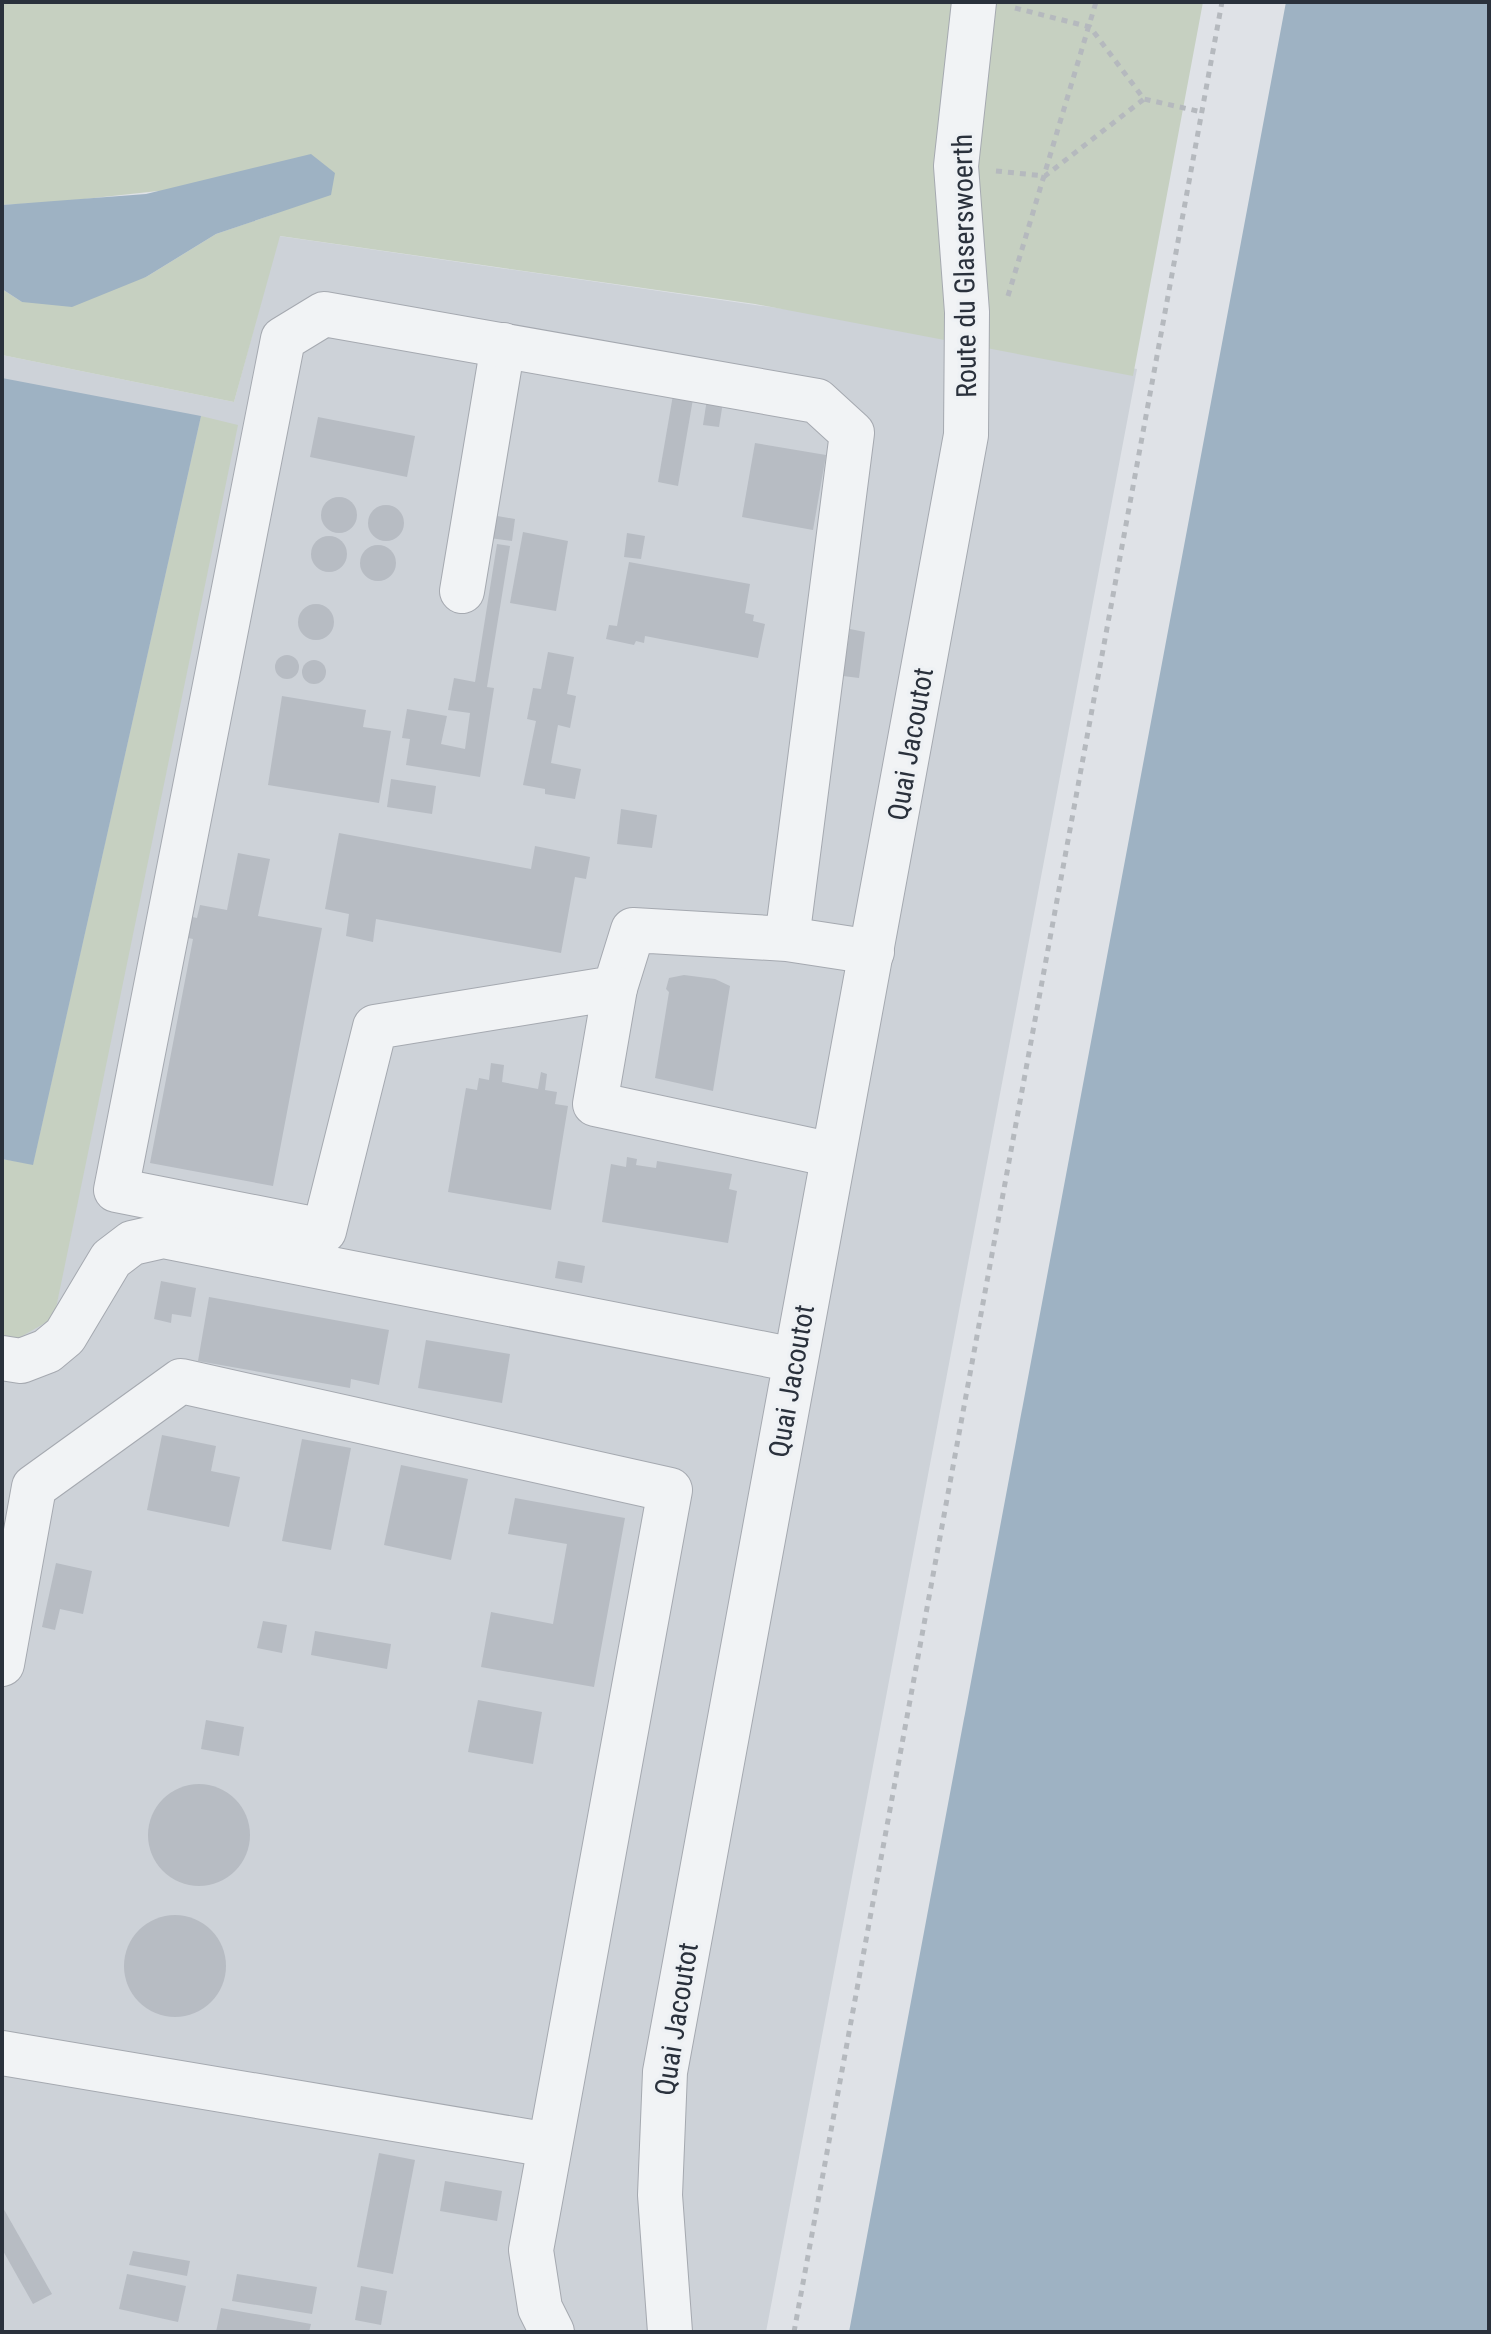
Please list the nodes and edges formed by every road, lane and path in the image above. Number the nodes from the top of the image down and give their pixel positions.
1 (1096, 2) edge
2 (1222, 2) edge
3 (989, 4) edge
4 (1090, 27) junction
5 (1144, 99) junction
6 (1202, 112) junction
7 (956, 166) junction
8 (1045, 176) junction
9 (1008, 298) dead end
10 (503, 345) junction
11 (966, 435) joint
12 (462, 591) dead end
13 (787, 939) junction
14 (872, 952) junction
15 (615, 988) junction
16 (833, 1155) junction
17 (2, 1358) edge
18 (795, 1360) junction
19 (2, 1664) edge
20 (2, 2053) edge
21 (549, 2145) junction
22 (552, 2332) edge
23 (670, 2332) edge
24 (794, 2332) edge

1 - 4 path
2 - 6 path
3 - 4 path
3 - 7 street, Route du Glaserswoerth
4 - 5 path
4 - 8 path
5 - 6 path
5 - 8 path
6 - 24 path
7 - 8 path
7 - 11 street, Route du Glaserswoerth
8 - 9 path
10 - 12 street
10 - 13 street
10 - 15 street
11 - 14 street, Quai Jacoutot
13 - 14 street
13 - 15 street
14 - 16 street, Quai Jacoutot
15 - 16 street
16 - 18 street, Quai Jacoutot
17 - 18 street
18 - 23 street, Quai Jacoutot
19 - 21 street
20 - 21 street
21 - 22 street

